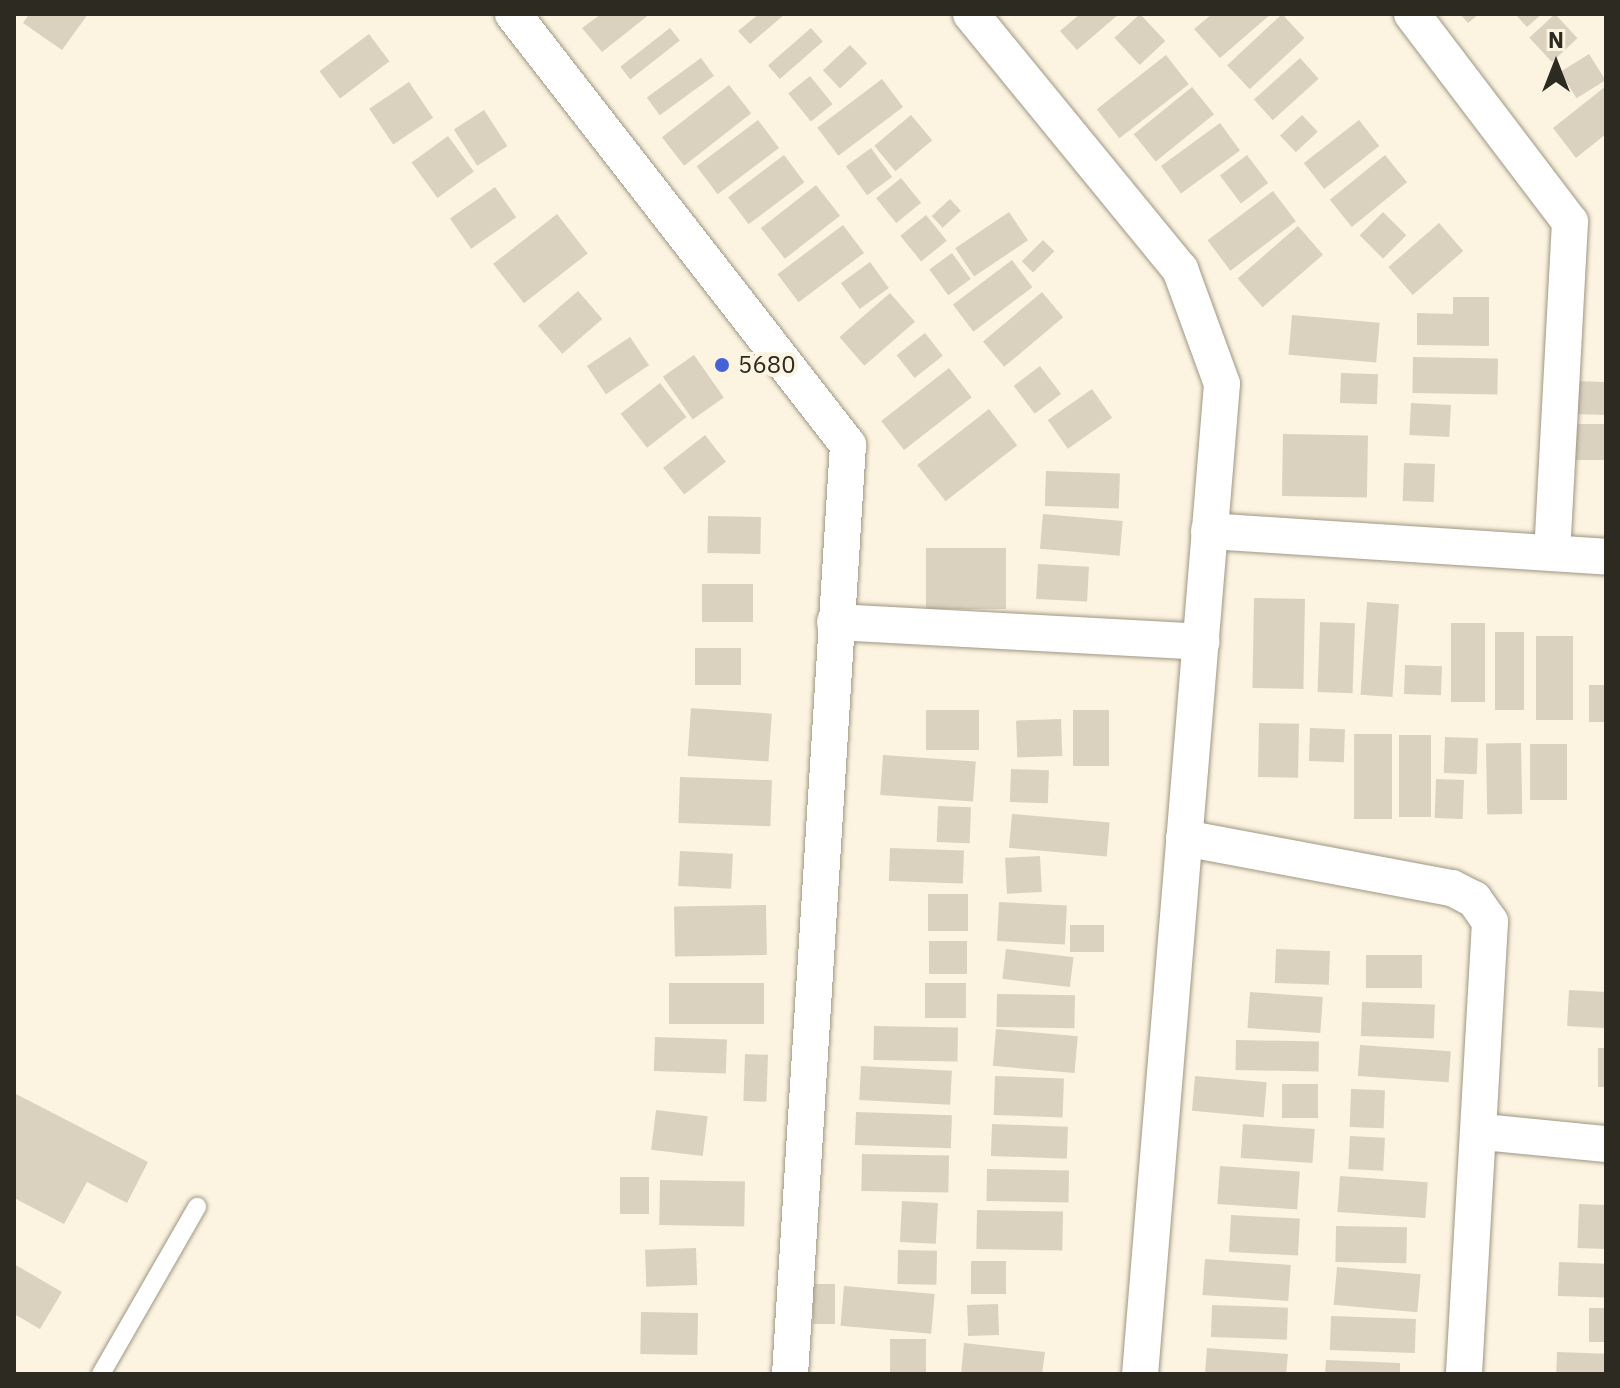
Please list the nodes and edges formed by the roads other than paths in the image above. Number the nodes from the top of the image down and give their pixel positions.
1 (513, 14) edge
2 (971, 14) edge
3 (1412, 14) edge
4 (1209, 531) junction
5 (1552, 553) junction
6 (1606, 557) edge
7 (835, 622) junction
8 (1201, 642) junction
9 (1184, 838) junction
10 (1483, 1132) junction
11 (1606, 1144) edge
12 (197, 1207) dead end
13 (101, 1374) edge
14 (790, 1374) edge
15 (1140, 1374) edge
16 (1464, 1374) edge

1 - 7 street
2 - 4 street
3 - 5 street
4 - 5 street
4 - 8 street
5 - 6 street
7 - 8 street
7 - 14 street
8 - 9 street
9 - 10 street
9 - 15 street
10 - 11 street
10 - 16 street
12 - 13 lane

